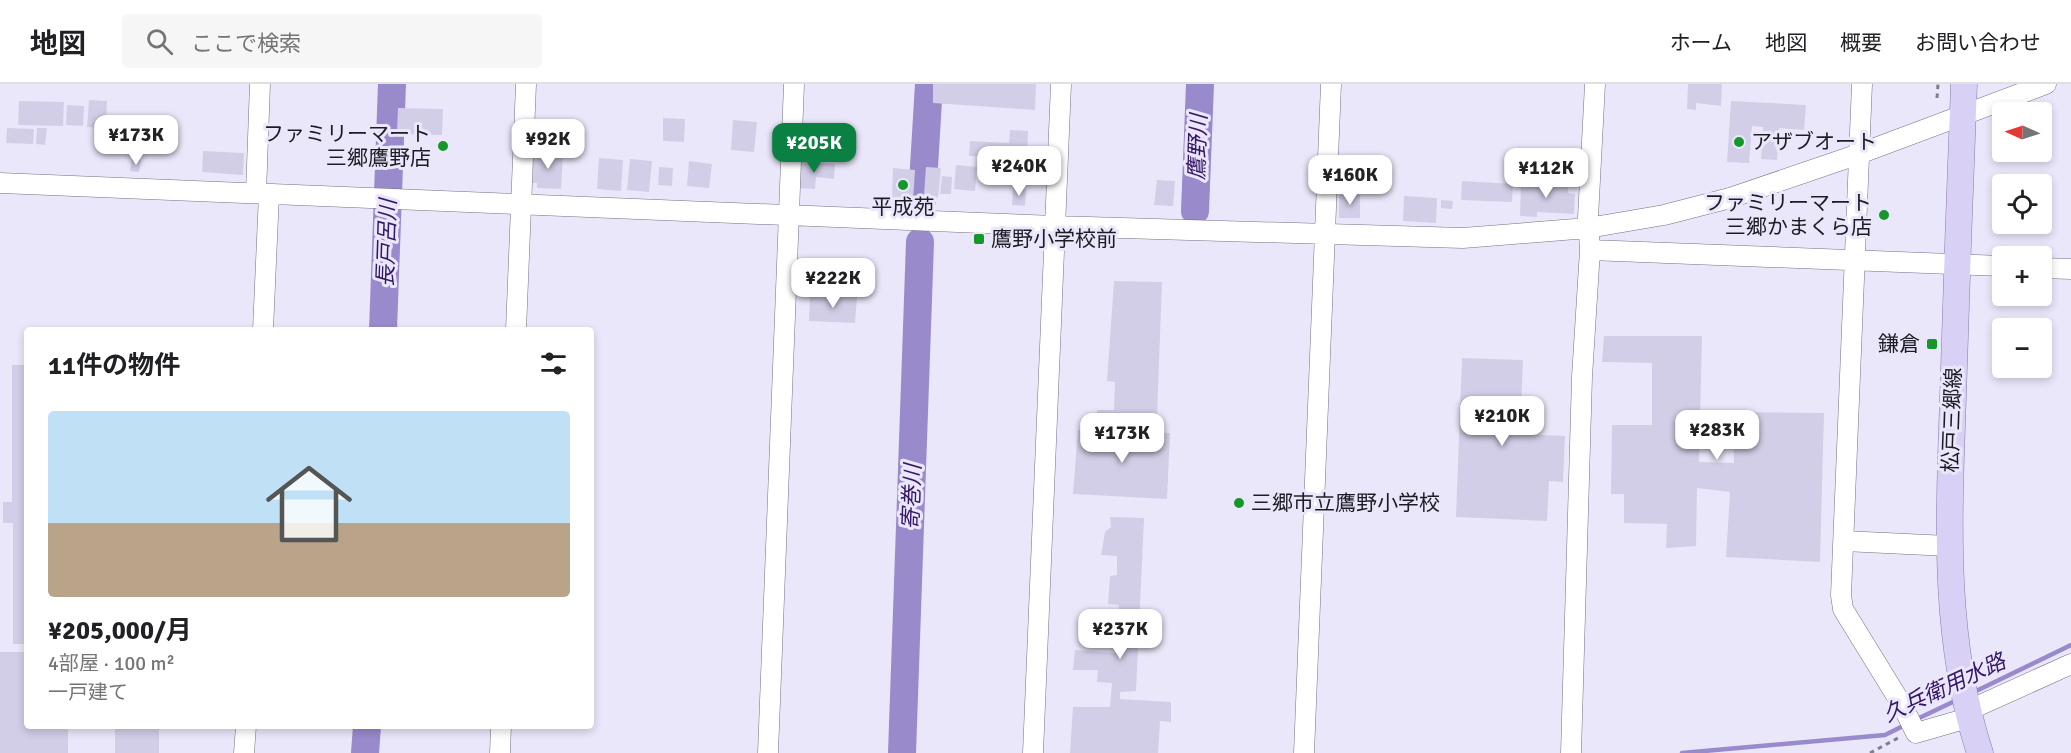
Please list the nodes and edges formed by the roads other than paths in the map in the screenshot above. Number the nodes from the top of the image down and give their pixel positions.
1 (260, 84) edge
2 (526, 84) edge
3 (794, 84) edge
4 (1061, 84) edge
5 (1331, 84) edge
6 (1595, 84) edge
7 (1862, 84) edge
8 (1964, 84) edge
9 (2046, 84) edge
10 (1963, 115) junction
11 (1859, 154) junction
12 (0, 183) edge
13 (262, 194) junction
14 (521, 204) junction
15 (789, 214) junction
16 (1055, 226) junction
17 (1588, 228) junction
18 (1324, 235) junction
19 (1590, 250) junction
20 (1854, 261) junction
21 (1957, 265) junction
22 (1992, 266) edge
23 (2052, 268) edge
24 (2071, 269) edge
25 (263, 327) edge
26 (516, 327) edge
27 (1844, 541) junction
28 (1948, 546) junction
29 (2071, 664) edge
30 (1968, 715) junction
31 (246, 729) edge
32 (501, 729) edge
33 (244, 753) edge
34 (500, 753) edge
35 (768, 753) edge
36 (1034, 753) edge
37 (1304, 753) edge
38 (1571, 753) edge
39 (1980, 753) edge

1 - 13 street
2 - 14 street
3 - 15 street
4 - 16 street
5 - 18 street
6 - 17 street
7 - 11 street
8 - 10 main road, 松戸三郷線
9 - 10 street
10 - 11 street
10 - 21 main road, 松戸三郷線
11 - 17 street
11 - 20 street
12 - 13 street
13 - 14 street
13 - 25 street
14 - 15 street
14 - 26 street
15 - 16 street
15 - 35 street
16 - 18 street
16 - 36 street
17 - 18 street
17 - 19 street
18 - 37 street
19 - 20 street
19 - 38 street
20 - 21 street
20 - 27 street
21 - 22 street
21 - 28 main road, 松戸三郷線
23 - 24 street
27 - 28 street
27 - 30 street
28 - 30 main road, 松戸三郷線
29 - 30 street
30 - 39 main road, 松戸三郷線
31 - 33 street
32 - 34 street

